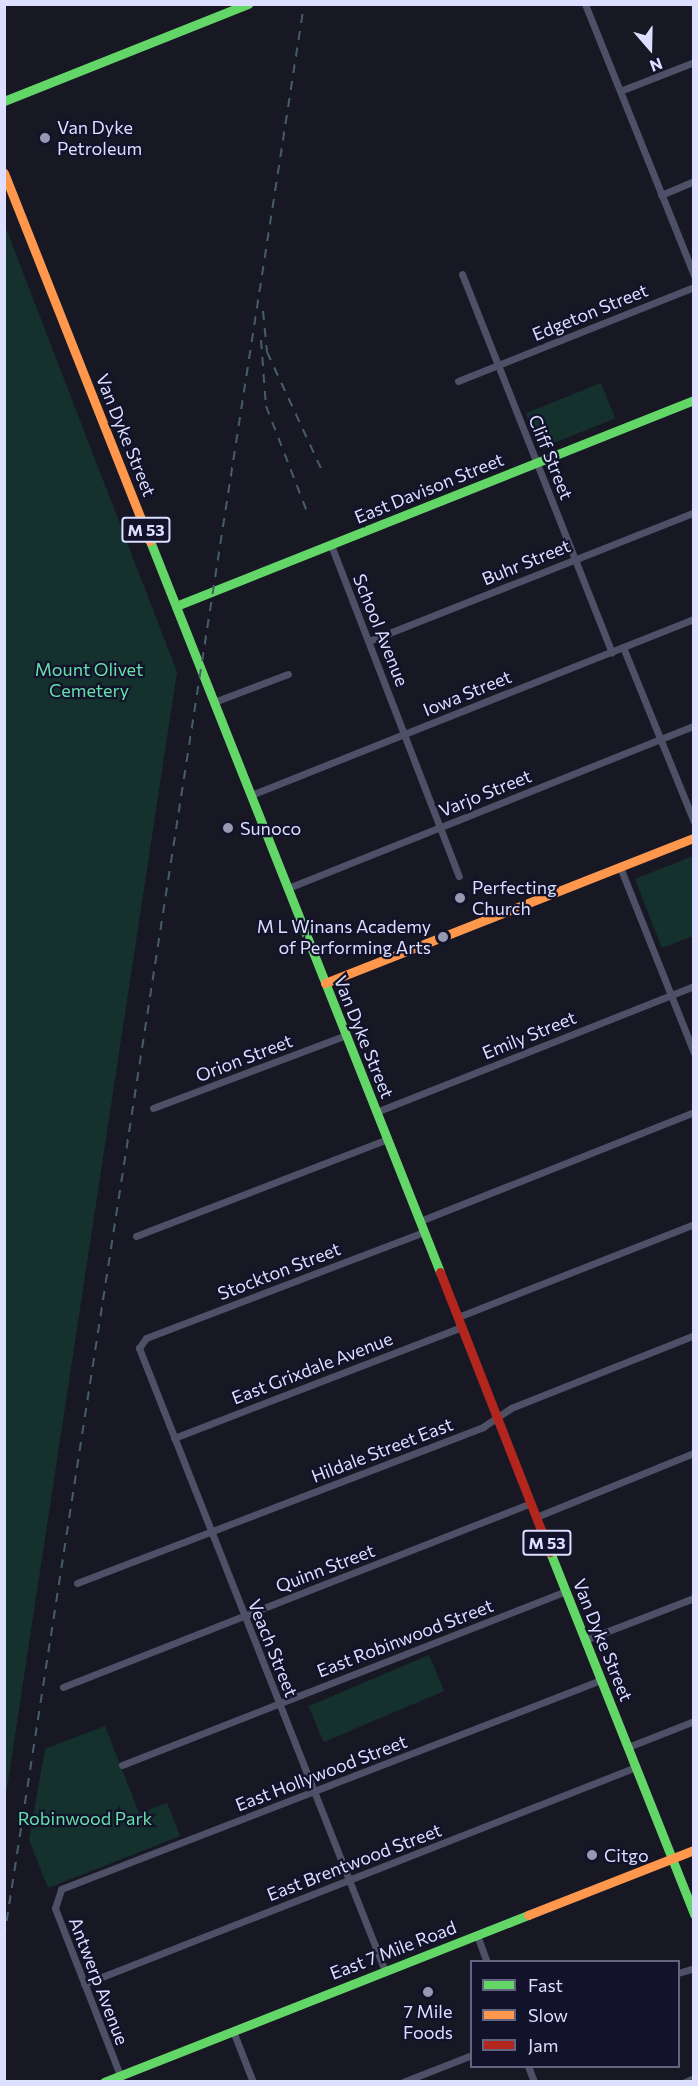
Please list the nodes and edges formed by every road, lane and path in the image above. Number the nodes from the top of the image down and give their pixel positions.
1 (248, 4) edge
2 (585, 4) edge
3 (693, 62) edge
4 (620, 91) junction
5 (4, 101) edge
6 (4, 173) edge
7 (693, 182) edge
8 (661, 195) junction
9 (462, 274) dead end
10 (693, 275) edge
11 (693, 287) edge
12 (498, 365) junction
13 (458, 381) dead end
14 (693, 400) edge
15 (537, 462) junction
16 (693, 512) edge
17 (331, 544) junction
18 (575, 559) junction
19 (176, 606) junction
20 (693, 619) edge
21 (369, 641) junction
22 (623, 647) junction
23 (612, 651) junction
24 (288, 674) dead end
25 (214, 702) junction
26 (693, 726) edge
27 (405, 734) junction
28 (660, 740) junction
29 (251, 795) junction
30 (693, 822) edge
31 (440, 828) junction
32 (693, 838) edge
33 (620, 867) junction
34 (459, 876) dead end
35 (288, 888) junction
36 (325, 983) junction
37 (693, 986) edge
38 (670, 995) junction
39 (346, 1035) junction
40 (693, 1053) edge
41 (153, 1108) dead end
42 (376, 1112) junction
43 (693, 1112) edge
44 (387, 1139) junction
45 (420, 1221) junction
46 (693, 1224) edge
47 (424, 1232) junction
48 (136, 1236) dead end
49 (460, 1322) junction
50 (693, 1335) edge
51 (146, 1338) joint
52 (497, 1418) junction
53 (174, 1438) junction
54 (693, 1454) edge
55 (531, 1503) junction
56 (536, 1516) junction
57 (211, 1532) junction
58 (77, 1584) dead end
59 (566, 1591) junction
60 (693, 1598) edge
61 (244, 1616) junction
62 (585, 1640) junction
63 (601, 1680) junction
64 (63, 1687) dead end
65 (279, 1704) junction
66 (693, 1721) edge
67 (628, 1747) junction
68 (122, 1766) dead end
69 (636, 1767) junction
70 (314, 1792) junction
71 (693, 1850) edge
72 (672, 1858) junction
73 (349, 1880) junction
74 (55, 1897) joint
75 (693, 1914) edge
76 (477, 1935) junction
77 (486, 1960) edge
78 (385, 1971) junction
79 (84, 1984) junction
80 (233, 2031) junction
81 (470, 2055) edge
82 (528, 2068) edge
83 (120, 2075) junction
84 (693, 2078) edge
85 (104, 2082) edge
86 (253, 2082) edge
87 (403, 2082) edge
88 (534, 2082) edge
89 (685, 2082) edge

1 - 5 main road
2 - 4 street
3 - 4 street
4 - 8 street
6 - 19 main road, Van Dyke Street / M 53
7 - 8 street
8 - 10 street
9 - 12 street, Cliff Street
11 - 12 street, Edgeton Street
12 - 13 street, Edgeton Street
12 - 15 street, Cliff Street
14 - 15 main road, East Davison Street
15 - 17 main road, East Davison Street
15 - 18 street, Cliff Street
16 - 18 street, Buhr Street
17 - 19 main road, East Davison Street
17 - 21 street, School Avenue
18 - 21 street, Buhr Street
18 - 23 street, Cliff Street
19 - 25 main road, Van Dyke Street / M 53
20 - 22 street, Iowa Street
21 - 27 street, School Avenue
22 - 23 street, Iowa Street
22 - 28 street
23 - 27 street, Iowa Street
24 - 25 street
25 - 29 main road, Van Dyke Street / M 53
26 - 28 street, Varjo Street
27 - 29 street, Iowa Street
27 - 31 street, School Avenue
28 - 30 street
28 - 31 street, Varjo Street
29 - 35 main road, Van Dyke Street / M 53
31 - 34 street, School Avenue
31 - 35 street, Varjo Street
32 - 33 main road
33 - 36 main road
33 - 38 street
35 - 36 main road, Van Dyke Street / M 53
36 - 39 main road, Van Dyke Street / M 53
37 - 38 street, Emily Street
38 - 40 street
38 - 42 street, Emily Street
39 - 41 street, Orion Street
39 - 42 main road, Van Dyke Street / M 53
42 - 44 main road, Van Dyke Street / M 53
43 - 45 street
44 - 45 main road, Van Dyke Street / M 53
44 - 48 street
45 - 47 main road, Van Dyke Street / M 53
46 - 49 street, East Grixdale Avenue
47 - 49 main road, Van Dyke Street / M 53
47 - 51 street, Stockton Street
49 - 52 main road, Van Dyke Street / M 53
49 - 53 street, East Grixdale Avenue
50 - 52 street, Hildale Street East
51 - 53 street, Veach Street
52 - 55 main road, Van Dyke Street / M 53
52 - 57 street, Hildale Street East
53 - 57 street, Veach Street
54 - 56 street
55 - 56 main road, Van Dyke Street / M 53
55 - 61 street, Quinn Street
56 - 59 main road, Van Dyke Street / M 53
57 - 58 street, Hildale Street East
57 - 61 street, Veach Street
59 - 62 main road, Van Dyke Street / M 53
59 - 65 street, East Robinwood Street
60 - 62 street
61 - 64 street, Quinn Street
61 - 65 street, Veach Street
62 - 63 main road, Van Dyke Street / M 53
63 - 67 main road, Van Dyke Street / M 53
63 - 70 street, East Hollywood Street
65 - 68 street, East Robinwood Street
65 - 70 street, Veach Street
66 - 67 street
67 - 69 main road, Van Dyke Street / M 53
69 - 72 main road, Van Dyke Street / M 53
69 - 73 street, East Brentwood Street
70 - 73 street, Veach Street
70 - 74 street, East Hollywood Street
71 - 72 main road, East 7 Mile Road
72 - 75 main road, Van Dyke Street / M 53
72 - 76 main road, East 7 Mile Road
73 - 78 street, Veach Street
73 - 79 street, East Brentwood Street
74 - 79 street, Antwerp Avenue
76 - 77 street
76 - 78 main road, East 7 Mile Road
78 - 80 main road, East 7 Mile Road
79 - 83 street, Antwerp Avenue
80 - 83 main road, East 7 Mile Road
80 - 86 street
81 - 87 street
82 - 88 street
83 - 85 main road, East 7 Mile Road
84 - 89 street

